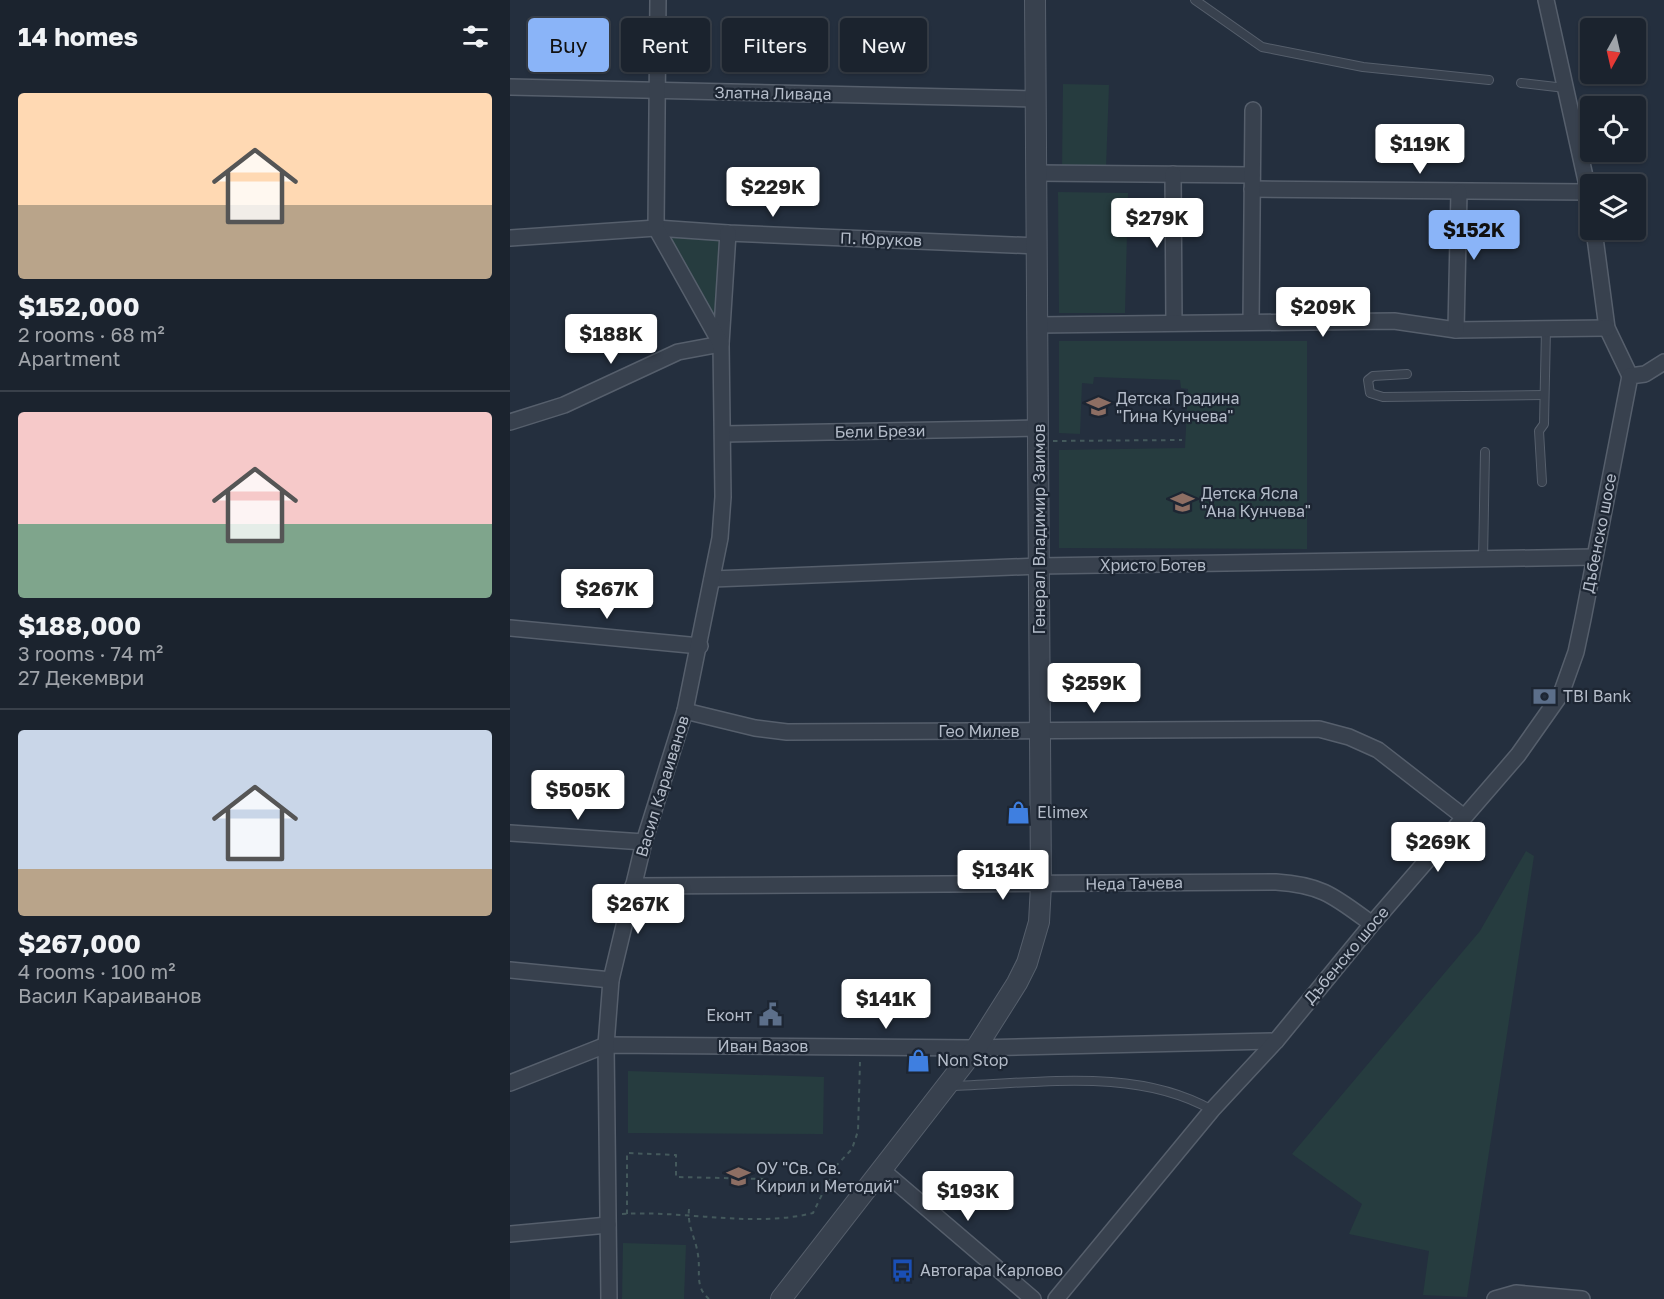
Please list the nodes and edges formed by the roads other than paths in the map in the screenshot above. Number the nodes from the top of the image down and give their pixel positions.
1 (658, 0) edge
2 (1035, 0) edge
3 (1195, 0) edge
4 (1546, 0) edge
5 (1489, 80) dead end
6 (1521, 83) dead end
7 (510, 87) edge
8 (1565, 88) junction
9 (656, 90) junction
10 (1035, 99) junction
11 (1253, 110) dead end
12 (1036, 173) junction
13 (1173, 174) junction
14 (1584, 174) edge
15 (1252, 182) junction
16 (1459, 192) junction
17 (1580, 196) edge
18 (656, 228) junction
19 (728, 233) junction
20 (510, 238) edge
21 (1595, 240) edge
22 (1036, 246) junction
23 (1251, 322) junction
24 (1174, 323) junction
25 (1037, 325) junction
26 (1546, 328) junction
27 (1607, 328) junction
28 (1456, 330) junction
29 (721, 344) junction
30 (1664, 362) edge
31 (1407, 374) dead end
32 (1630, 376) junction
33 (1544, 395) junction
34 (510, 422) edge
35 (723, 434) junction
36 (1038, 435) junction
37 (1485, 452) dead end
38 (1542, 482) dead end
39 (1594, 557) junction
40 (1483, 560) junction
41 (1039, 566) junction
42 (712, 579) junction
43 (510, 628) edge
44 (700, 646) junction
45 (685, 711) junction
46 (1041, 731) junction
47 (1464, 817) junction
48 (510, 833) edge
49 (644, 842) junction
50 (1041, 885) junction
51 (633, 886) junction
52 (1372, 924) junction
53 (510, 970) edge
54 (611, 980) junction
55 (1276, 1041) junction
56 (606, 1045) junction
57 (976, 1048) junction
58 (510, 1083) edge
59 (946, 1087) junction
60 (1212, 1110) junction
61 (882, 1170) junction
62 (608, 1219) junction
63 (510, 1234) edge
64 (609, 1299) edge
65 (781, 1299) edge
66 (1032, 1299) edge
67 (1056, 1299) edge
68 (1495, 1299) edge
69 (1582, 1299) edge

1 - 9 street, Васил Караиванов
2 - 10 street, Генерал Владимир Заимов
3 - 5 lane
4 - 8 street
6 - 8 lane
7 - 9 street, Златна Ливада
8 - 14 street
9 - 10 street, Златна Ливада
9 - 18 street, Васил Караиванов
10 - 12 street, Генерал Владимир Заимов
11 - 15 street
12 - 13 street
12 - 22 street, Генерал Владимир Заимов
13 - 15 street
13 - 24 street
15 - 16 street
15 - 23 street
16 - 17 street
16 - 28 street
18 - 19 street, П. Юруков
18 - 20 street, П. Юруков
18 - 29 street, Васил Караиванов
19 - 22 street, П. Юруков
19 - 29 street, Васил Караиванов
21 - 27 street
22 - 25 street, Генерал Владимир Заимов
23 - 24 street
23 - 28 street
24 - 25 street
25 - 36 street, Генерал Владимир Заимов
26 - 27 street
26 - 28 street
26 - 33 lane
27 - 32 street
29 - 34 street
29 - 35 street, Васил Караиванов
30 - 32 street
31 - 33 lane
32 - 39 street, Дъбенско шосе
33 - 38 lane
35 - 36 street, Бели Брези
35 - 42 street, Васил Караиванов
36 - 41 street, Генерал Владимир Заимов
37 - 40 lane
39 - 40 street, Христо Ботев
39 - 47 street, Дъбенско шосе
40 - 41 street, Христо Ботев
41 - 42 street, Христо Ботев
41 - 46 street, Генерал Владимир Заимов
42 - 44 street, Васил Караиванов
43 - 44 street
44 - 45 street, Васил Караиванов
45 - 46 street, Гео Милев
45 - 49 street, Васил Караиванов
46 - 47 street, Гео Милев
46 - 50 street, Генерал Владимир Заимов
47 - 52 street, Дъбенско шосе
48 - 49 street
49 - 51 street, Васил Караиванов
50 - 51 street, Неда Тачева
50 - 52 street, Неда Тачева
50 - 57 street, Генерал Владимир Заимов
51 - 54 street, Васил Караиванов
52 - 55 street, Дъбенско шосе
53 - 54 street
54 - 56 street, Васил Караиванов
55 - 57 street, Иван Вазов
55 - 60 street, Дъбенско шосе
56 - 57 street, Иван Вазов
56 - 58 street, Иван Вазов
56 - 62 street, Васил Караиванов
57 - 59 street, Генерал Владимир Заимов
59 - 60 lane
59 - 61 street, Генерал Владимир Заимов
60 - 67 street, Дъбенско шосе
61 - 65 street, Генерал Владимир Заимов
61 - 66 street
62 - 63 street
62 - 64 street, Васил Караиванов
68 - 69 street

